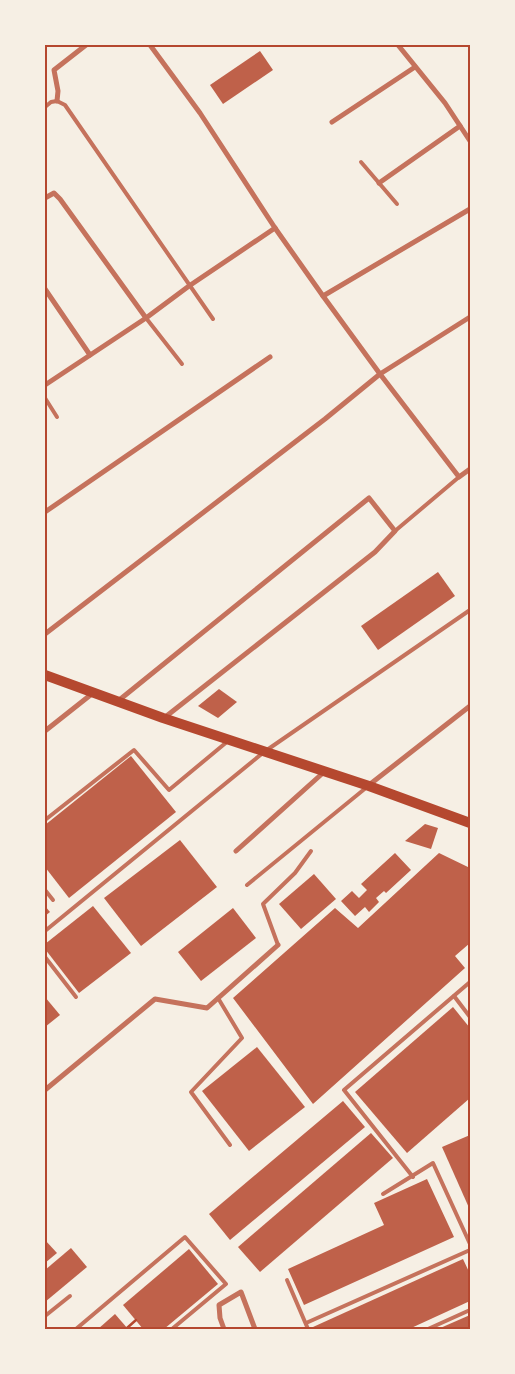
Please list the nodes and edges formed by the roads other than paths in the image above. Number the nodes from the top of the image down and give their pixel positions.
1 (86, 45) edge
2 (150, 45) edge
3 (398, 45) edge
4 (415, 67) junction
5 (57, 101) junction
6 (45, 107) edge
7 (332, 122) dead end
8 (460, 126) junction
9 (470, 141) edge
10 (361, 162) dead end
11 (378, 183) junction
12 (45, 198) edge
13 (397, 204) dead end
14 (470, 209) edge
15 (275, 228) junction
16 (189, 286) junction
17 (45, 289) edge
18 (323, 296) junction
19 (470, 317) edge
20 (146, 318) junction
21 (213, 319) dead end
22 (90, 355) junction
23 (270, 357) dead end
24 (182, 364) dead end
25 (380, 374) junction
26 (45, 385) edge
27 (45, 398) edge
28 (57, 417) dead end
29 (470, 470) edge
30 (459, 477) junction
31 (45, 512) edge
32 (395, 531) junction
33 (470, 610) edge
34 (45, 634) edge
35 (45, 675) edge
36 (93, 693) junction
37 (117, 702) junction
38 (470, 706) edge
39 (163, 718) junction
40 (45, 731) edge
41 (230, 740) junction
42 (264, 752) junction
43 (324, 772) junction
44 (369, 786) junction
45 (45, 820) edge
46 (470, 822) edge
47 (236, 851) dead end
48 (311, 851) dead end
49 (247, 885) dead end
50 (45, 890) edge
51 (53, 900) dead end
52 (45, 931) edge
53 (278, 945) joint
54 (45, 957) edge
55 (470, 982) edge
56 (454, 996) junction
57 (76, 997) dead end
58 (218, 998) junction
59 (470, 1017) edge
60 (45, 1090) edge
61 (230, 1145) dead end
62 (413, 1177) junction
63 (384, 1194) dead end
64 (470, 1244) edge
65 (470, 1250) edge
66 (287, 1280) dead end
67 (70, 1296) dead end
68 (470, 1310) edge
69 (45, 1316) edge
70 (306, 1324) junction
71 (76, 1329) edge
72 (172, 1329) edge
73 (224, 1329) edge
74 (255, 1329) edge
75 (308, 1329) edge
76 (428, 1329) edge

1 - 5 street
2 - 15 street
3 - 4 street
4 - 7 street
4 - 8 street
5 - 6 lane
5 - 16 lane
8 - 9 street
8 - 11 street
10 - 11 lane
11 - 13 lane
12 - 20 street
14 - 18 street
15 - 16 street
15 - 18 street
16 - 20 street
16 - 21 lane
17 - 22 street
18 - 25 street
19 - 25 street
20 - 22 street
20 - 24 lane
22 - 26 street
23 - 31 street
25 - 30 street
25 - 34 street
27 - 28 lane
29 - 30 street
30 - 32 lane
32 - 37 street
32 - 39 street
33 - 42 lane
35 - 36 main road
36 - 37 main road
36 - 40 street
37 - 39 main road
38 - 44 street
39 - 41 main road
41 - 42 main road
41 - 45 lane
42 - 43 main road
42 - 52 lane
43 - 44 main road
43 - 47 street
44 - 46 main road
44 - 49 lane
48 - 53 lane
50 - 51 lane
53 - 58 street
54 - 57 lane
55 - 56 lane
56 - 59 lane
56 - 62 lane
58 - 60 street
58 - 61 lane
62 - 63 lane
62 - 64 lane
65 - 70 lane
66 - 70 lane
67 - 69 lane
68 - 76 lane
70 - 75 lane
71 - 72 lane
73 - 74 street

